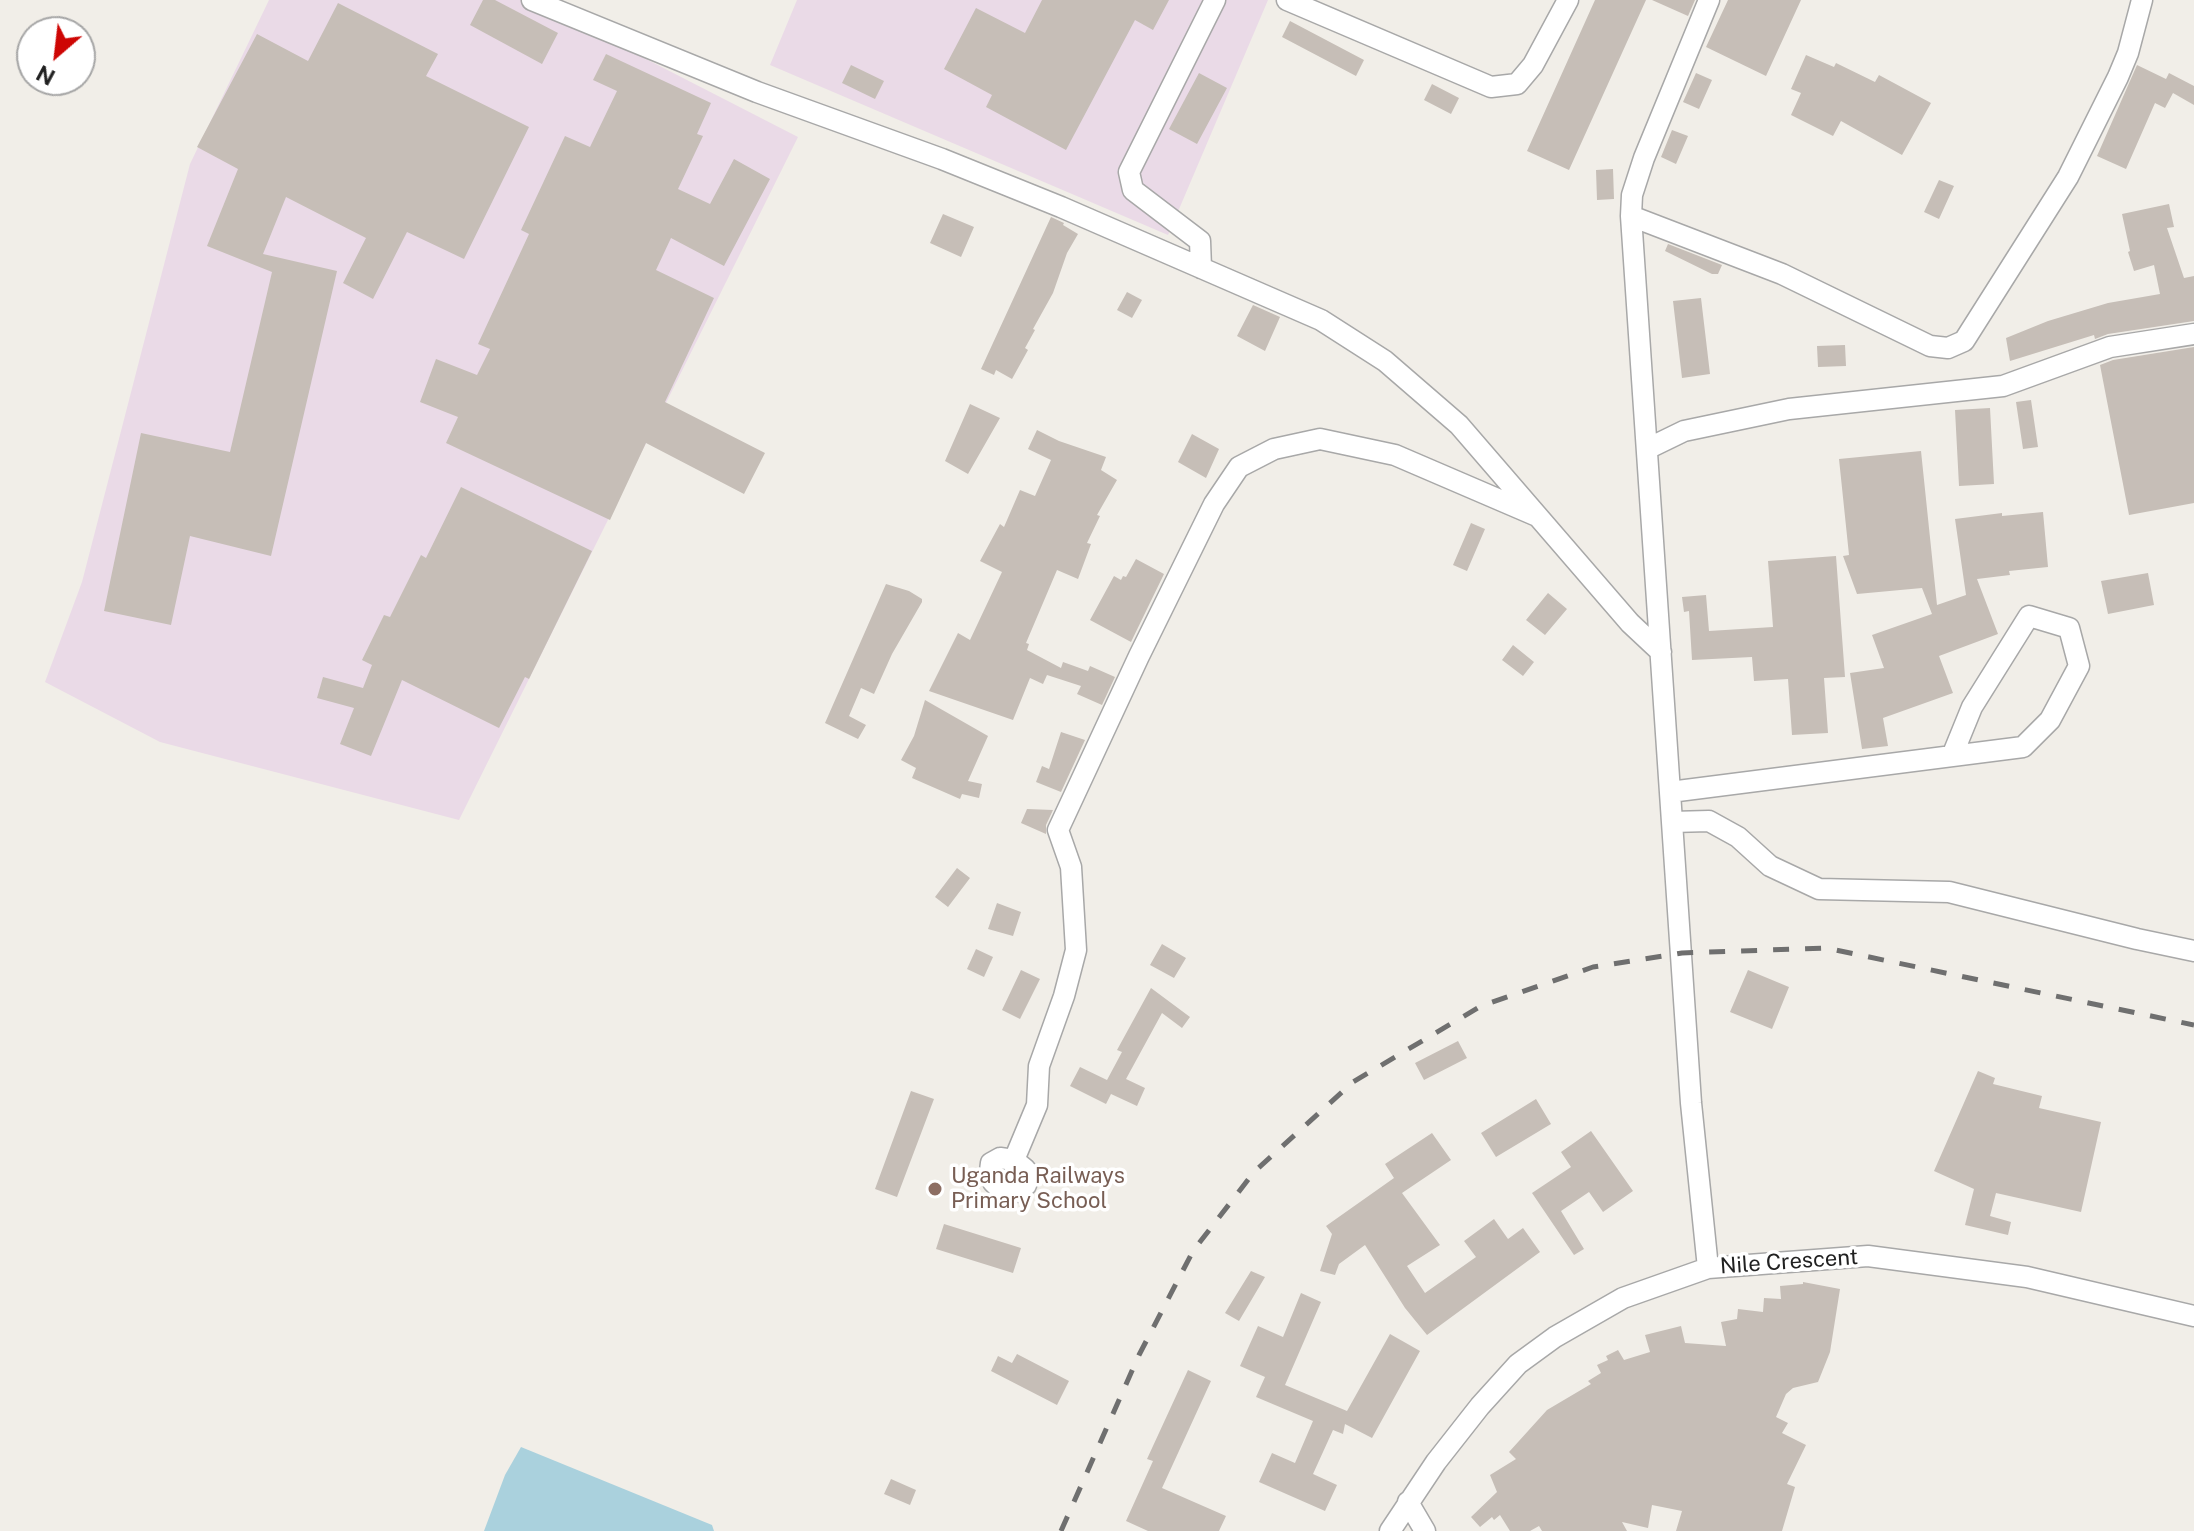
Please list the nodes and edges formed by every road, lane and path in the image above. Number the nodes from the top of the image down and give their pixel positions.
1 (532, 0) edge
2 (1215, 0) edge
3 (1287, 0) edge
4 (1568, 0) edge
5 (1709, 0) edge
6 (2142, 0) edge
7 (1631, 216) junction
8 (1201, 268) junction
9 (2194, 334) edge
10 (1647, 449) junction
11 (1541, 517) junction
12 (1661, 652) junction
13 (1952, 756) junction
14 (1670, 792) junction
15 (1672, 822) junction
16 (2194, 951) edge
17 (1014, 1160) dead end
18 (1708, 1268) junction
19 (2194, 1316) edge
20 (1408, 1502) junction
21 (1390, 1531) edge
22 (1425, 1531) edge

1 - 8 street
2 - 8 street
3 - 4 street
5 - 7 street
6 - 7 street
7 - 10 street
8 - 11 street
9 - 10 street
10 - 12 street
11 - 12 street
11 - 17 street
12 - 14 street
13 - 13 street
13 - 14 street
14 - 15 street
15 - 16 street
15 - 18 street
18 - 19 street, Nile Crescent
18 - 20 street, Nile Crescent
20 - 21 street, Nile Crescent
20 - 22 street

